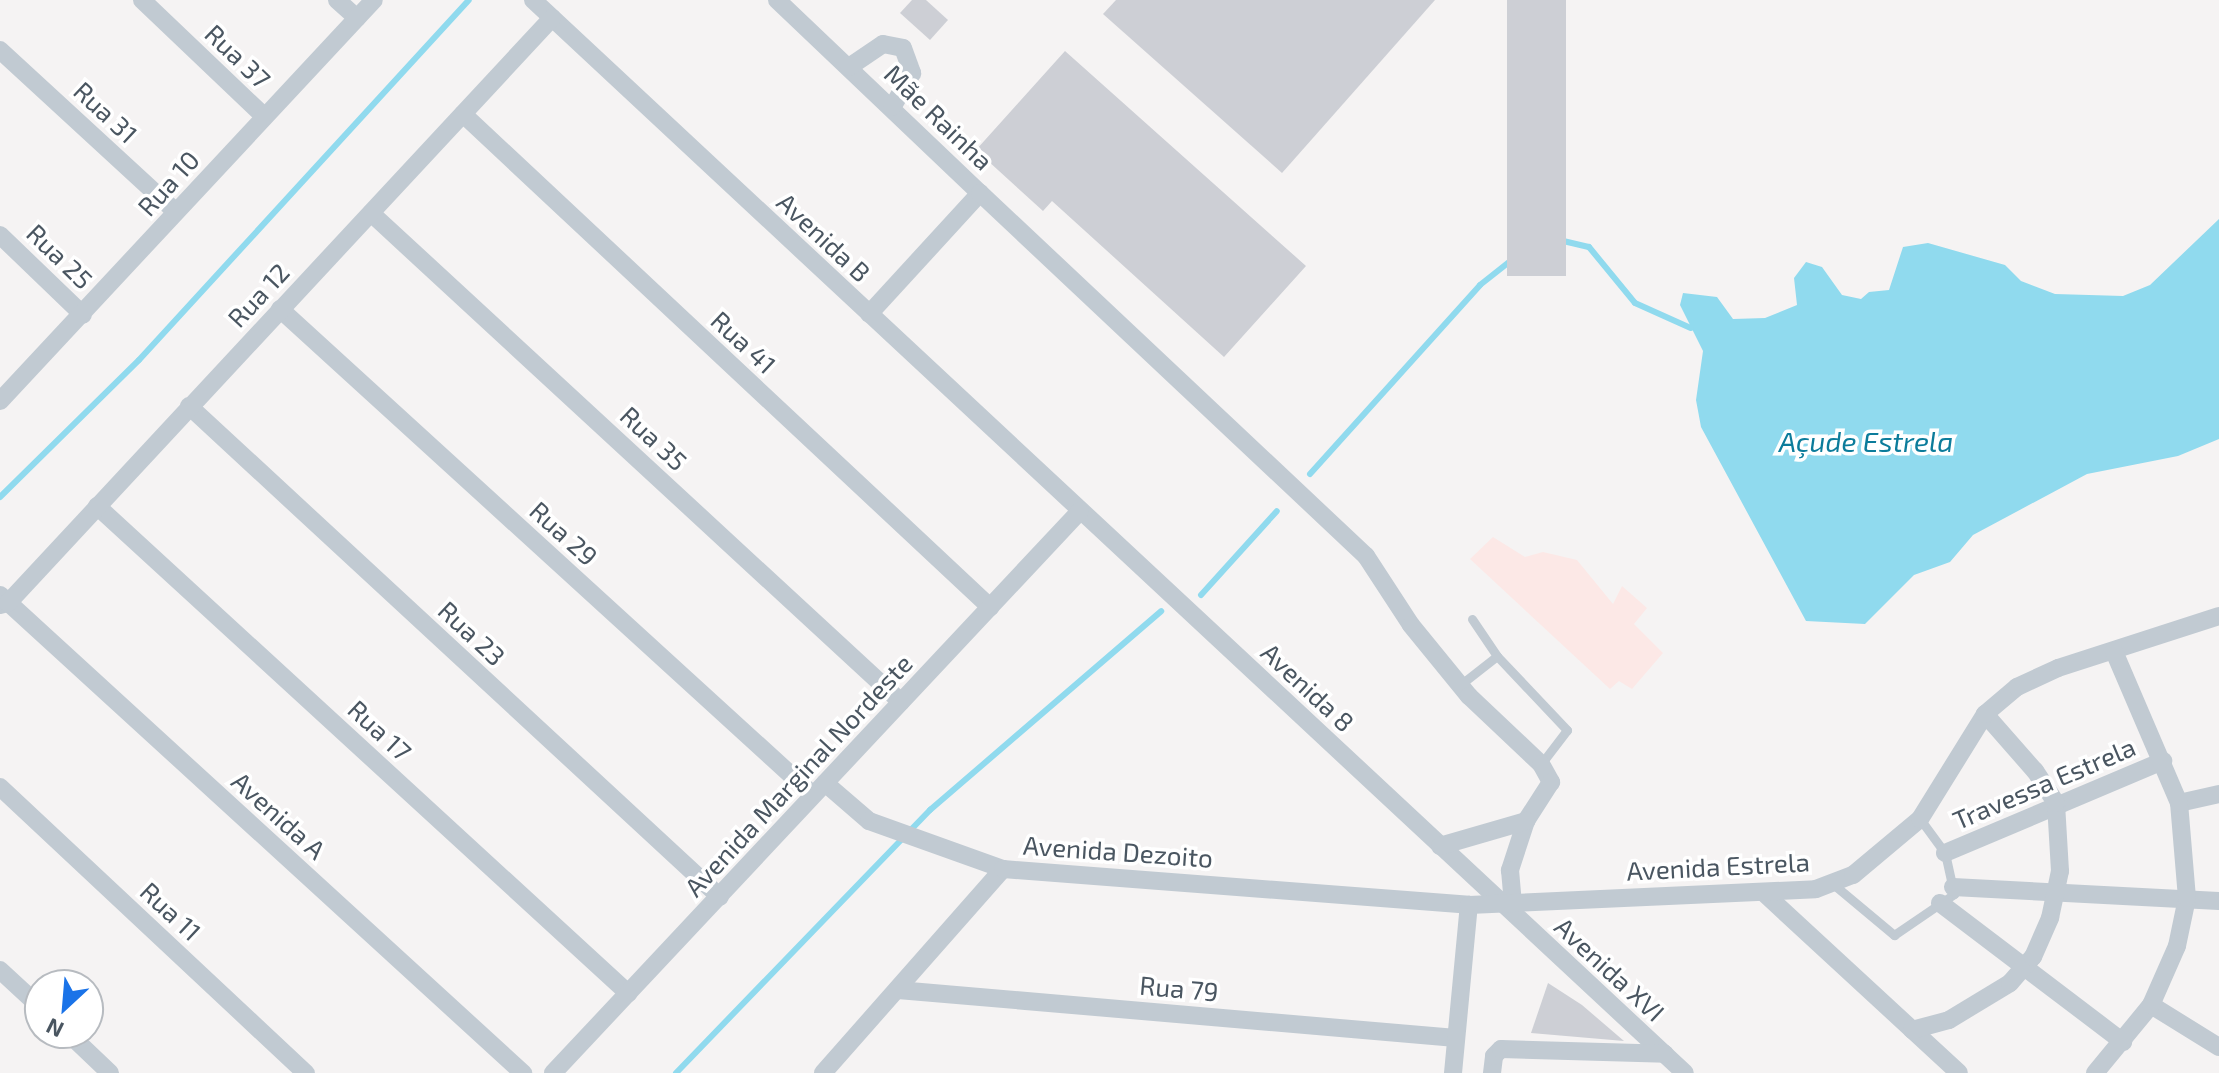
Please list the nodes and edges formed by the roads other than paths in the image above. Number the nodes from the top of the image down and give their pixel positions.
1 (142, 0) edge
2 (337, 0) edge
3 (374, 0) edge
4 (533, 0) edge
5 (777, 0) edge
6 (357, 18) junction
7 (552, 18) junction
8 (0, 50) edge
9 (849, 67) junction
10 (892, 107) junction
11 (463, 114) junction
12 (264, 116) junction
13 (980, 193) junction
14 (176, 212) junction
15 (371, 213) junction
16 (0, 235) edge
17 (280, 309) junction
18 (869, 314) junction
19 (83, 315) junction
20 (0, 401) edge
21 (189, 406) junction
22 (97, 506) junction
23 (1080, 511) junction
24 (3, 601) edge
25 (990, 607) junction
26 (2219, 616) edge
27 (1472, 619) dead end
28 (2114, 651) junction
29 (1497, 656) junction
30 (1460, 685) junction
31 (901, 702) junction
32 (1985, 714) junction
33 (2163, 761) junction
34 (1541, 764) junction
35 (0, 787) edge
36 (819, 789) junction
37 (2219, 794) edge
38 (2056, 803) junction
39 (2179, 803) junction
40 (1920, 819) junction
41 (1526, 821) junction
42 (1440, 846) junction
43 (1945, 853) junction
44 (1003, 869) junction
45 (1833, 884) junction
46 (1953, 887) junction
47 (2056, 890) junction
48 (1764, 893) junction
49 (720, 897) junction
50 (2187, 898) junction
51 (2219, 901) edge
52 (1507, 902) junction
53 (1940, 903) junction
54 (1469, 905) junction
55 (2025, 968) junction
56 (0, 970) edge
57 (898, 990) junction
58 (24, 992) edge
59 (628, 993) junction
60 (2151, 1005) junction
61 (1912, 1030) junction
62 (1456, 1038) junction
63 (2123, 1042) junction
64 (2219, 1047) edge
65 (85, 1049) edge
66 (1665, 1054) junction
67 (110, 1073) edge
68 (306, 1073) edge
69 (523, 1073) edge
70 (553, 1073) edge
71 (823, 1073) edge
72 (1453, 1073) edge
73 (1492, 1073) edge
74 (1685, 1073) edge
75 (1959, 1073) edge
76 (2095, 1073) edge

1 - 12 street, Rua 37
2 - 6 street
3 - 6 street, Rua 10
4 - 7 street, Avenida B
5 - 9 street, Mãe Rainha
6 - 12 street, Rua 10
7 - 11 street, Rua 12
7 - 18 street, Avenida B
8 - 14 street, Rua 31
9 - 10 street, Mãe Rainha
9 - 10 street
10 - 13 street, Mãe Rainha
11 - 15 street, Rua 12
11 - 25 street, Rua 41
12 - 14 street, Rua 10
13 - 18 street, Mãe Rainha
13 - 30 street
14 - 19 street, Rua 10
15 - 17 street, Rua 12
15 - 31 street, Rua 35
16 - 19 street, Rua 25
17 - 21 street, Rua 12
17 - 36 street, Rua 29
18 - 23 street, Avenida B
19 - 20 street, Rua 10
21 - 22 street, Rua 12
21 - 49 street, Rua 23
22 - 24 street, Rua 12
22 - 59 street, Rua 17
23 - 25 street, Avenida Marginal Nordeste
23 - 42 street, Avenida 8
24 - 69 street, Avenida A
25 - 31 street, Avenida Marginal Nordeste
26 - 28 street, Avenida Estrela
27 - 29 lane
28 - 32 street, Avenida Estrela
28 - 33 street
29 - 30 lane
29 - 34 lane
30 - 34 street
31 - 36 street, Avenida Marginal Nordeste
32 - 38 street
32 - 40 street, Avenida Estrela
33 - 38 street, Travessa Estrela
33 - 39 street
34 - 41 street
35 - 68 street, Rua 11
36 - 44 street, Rua 29
36 - 49 street, Avenida Marginal Nordeste
37 - 39 street
38 - 43 street, Travessa Estrela
38 - 47 street
39 - 50 street
40 - 43 lane
40 - 45 street, Avenida Estrela
41 - 42 street
41 - 52 street
42 - 52 street, Avenida 8
43 - 46 lane
44 - 54 street, Avenida Dezoito
44 - 57 street, Avenida Dezoito
45 - 48 street, Avenida Estrela
45 - 53 lane
46 - 47 street
46 - 53 lane
47 - 50 street
47 - 55 street
48 - 52 street, Avenida Estrela
48 - 61 street
49 - 59 street, Avenida Marginal Nordeste
50 - 51 street
50 - 60 street
52 - 54 street, Avenida Dezoito
52 - 66 street, Avenida XVI
53 - 55 street
54 - 62 street
55 - 61 street
55 - 63 street
56 - 58 street
57 - 62 street, Rua 79
57 - 71 street, Avenida Dezoito
59 - 70 street, Avenida Marginal Nordeste
60 - 63 street
60 - 64 street
61 - 75 street
62 - 72 street
63 - 76 street
65 - 67 street
66 - 73 street
66 - 74 street, Avenida XVI

